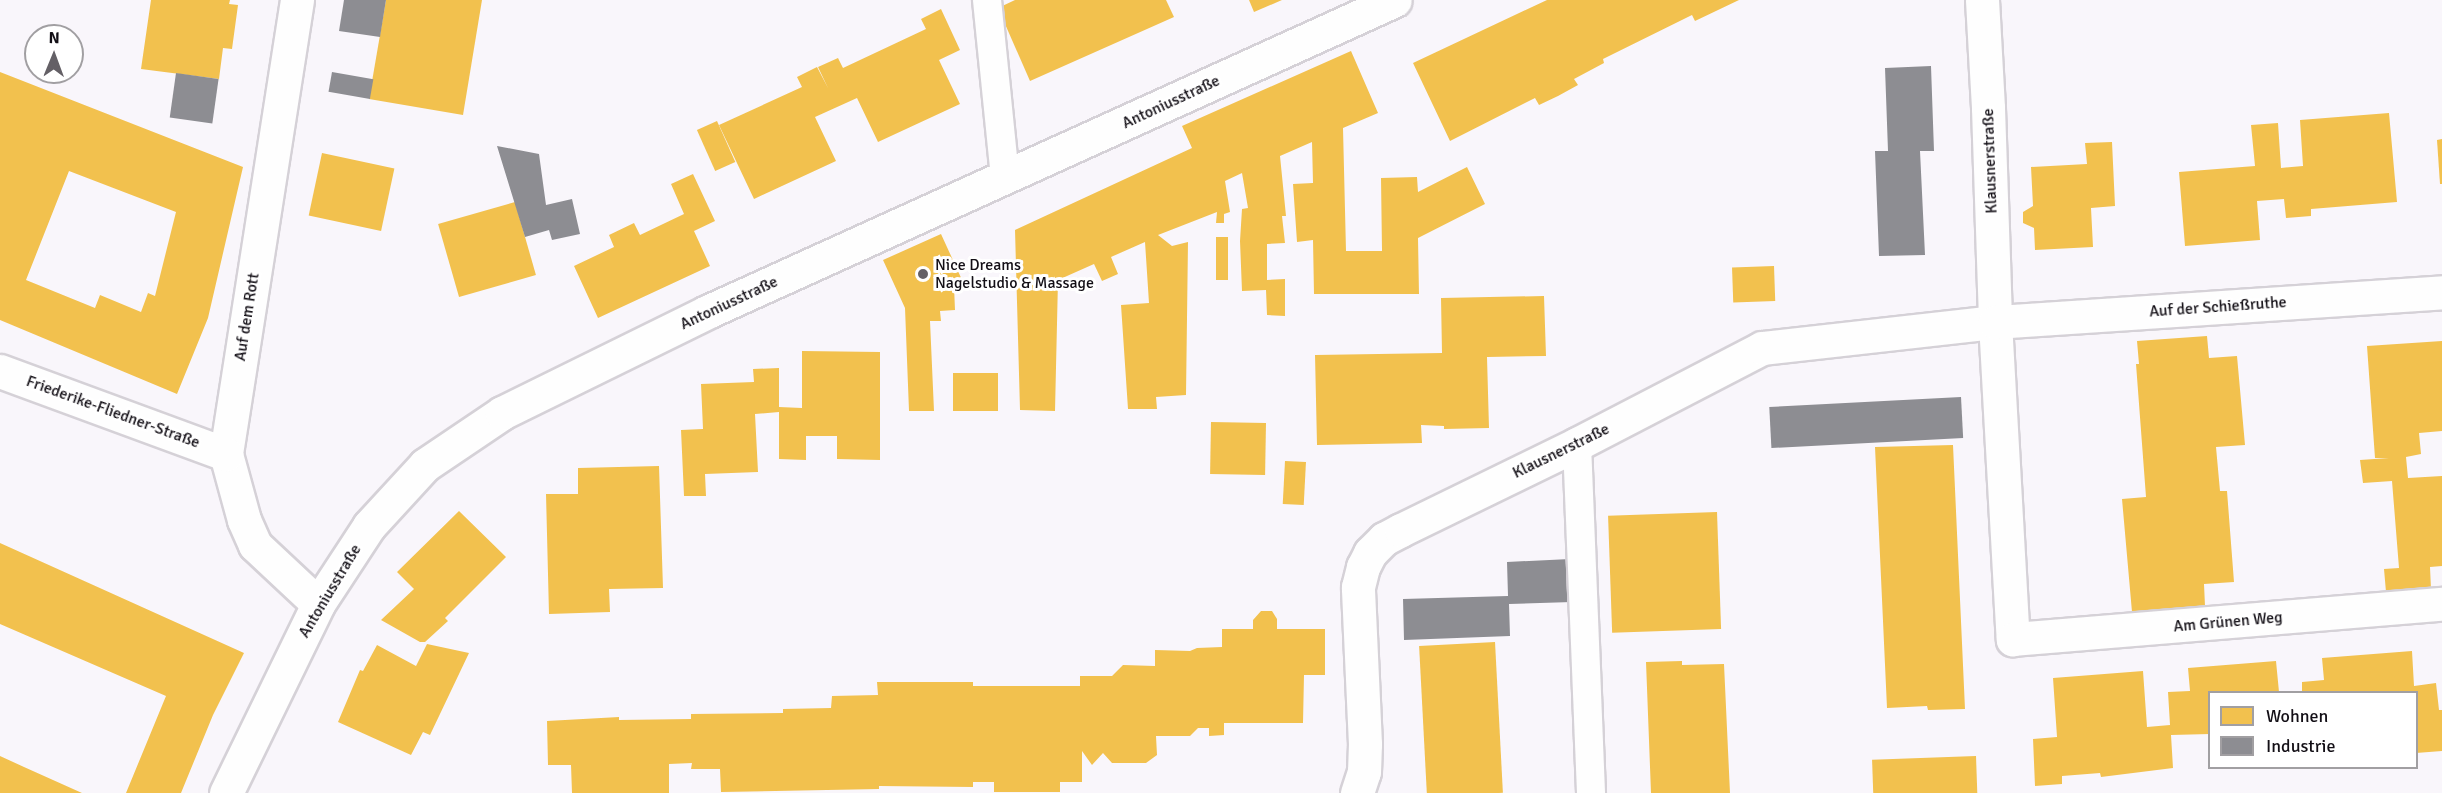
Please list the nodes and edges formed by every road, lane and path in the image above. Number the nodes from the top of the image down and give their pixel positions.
1 (297, 0) edge
2 (987, 0) edge
3 (1395, 0) edge
4 (1982, 0) edge
5 (1005, 178) junction
6 (2442, 292) edge
7 (1995, 322) junction
8 (0, 371) edge
9 (1577, 444) junction
10 (226, 454) junction
11 (318, 604) junction
12 (2442, 604) edge
13 (2013, 639) joint
14 (226, 793) edge
15 (1357, 793) edge
16 (1591, 793) edge

1 - 10 street, Auf dem Rott
2 - 5 lane
3 - 5 street, Antoniusstraße
4 - 7 street, Klausnerstraße
5 - 11 street, Antoniusstraße
6 - 7 street, Auf der Schießruthe
7 - 9 street, Klausnerstraße
7 - 13 street, Klausnerstraße
8 - 10 street, Friederike-Fliedner-Straße
9 - 15 street, Klausnerstraße
9 - 16 lane
10 - 11 street, Auf dem Rott
11 - 14 street, Antoniusstraße
12 - 13 street, Am Grünen Weg

